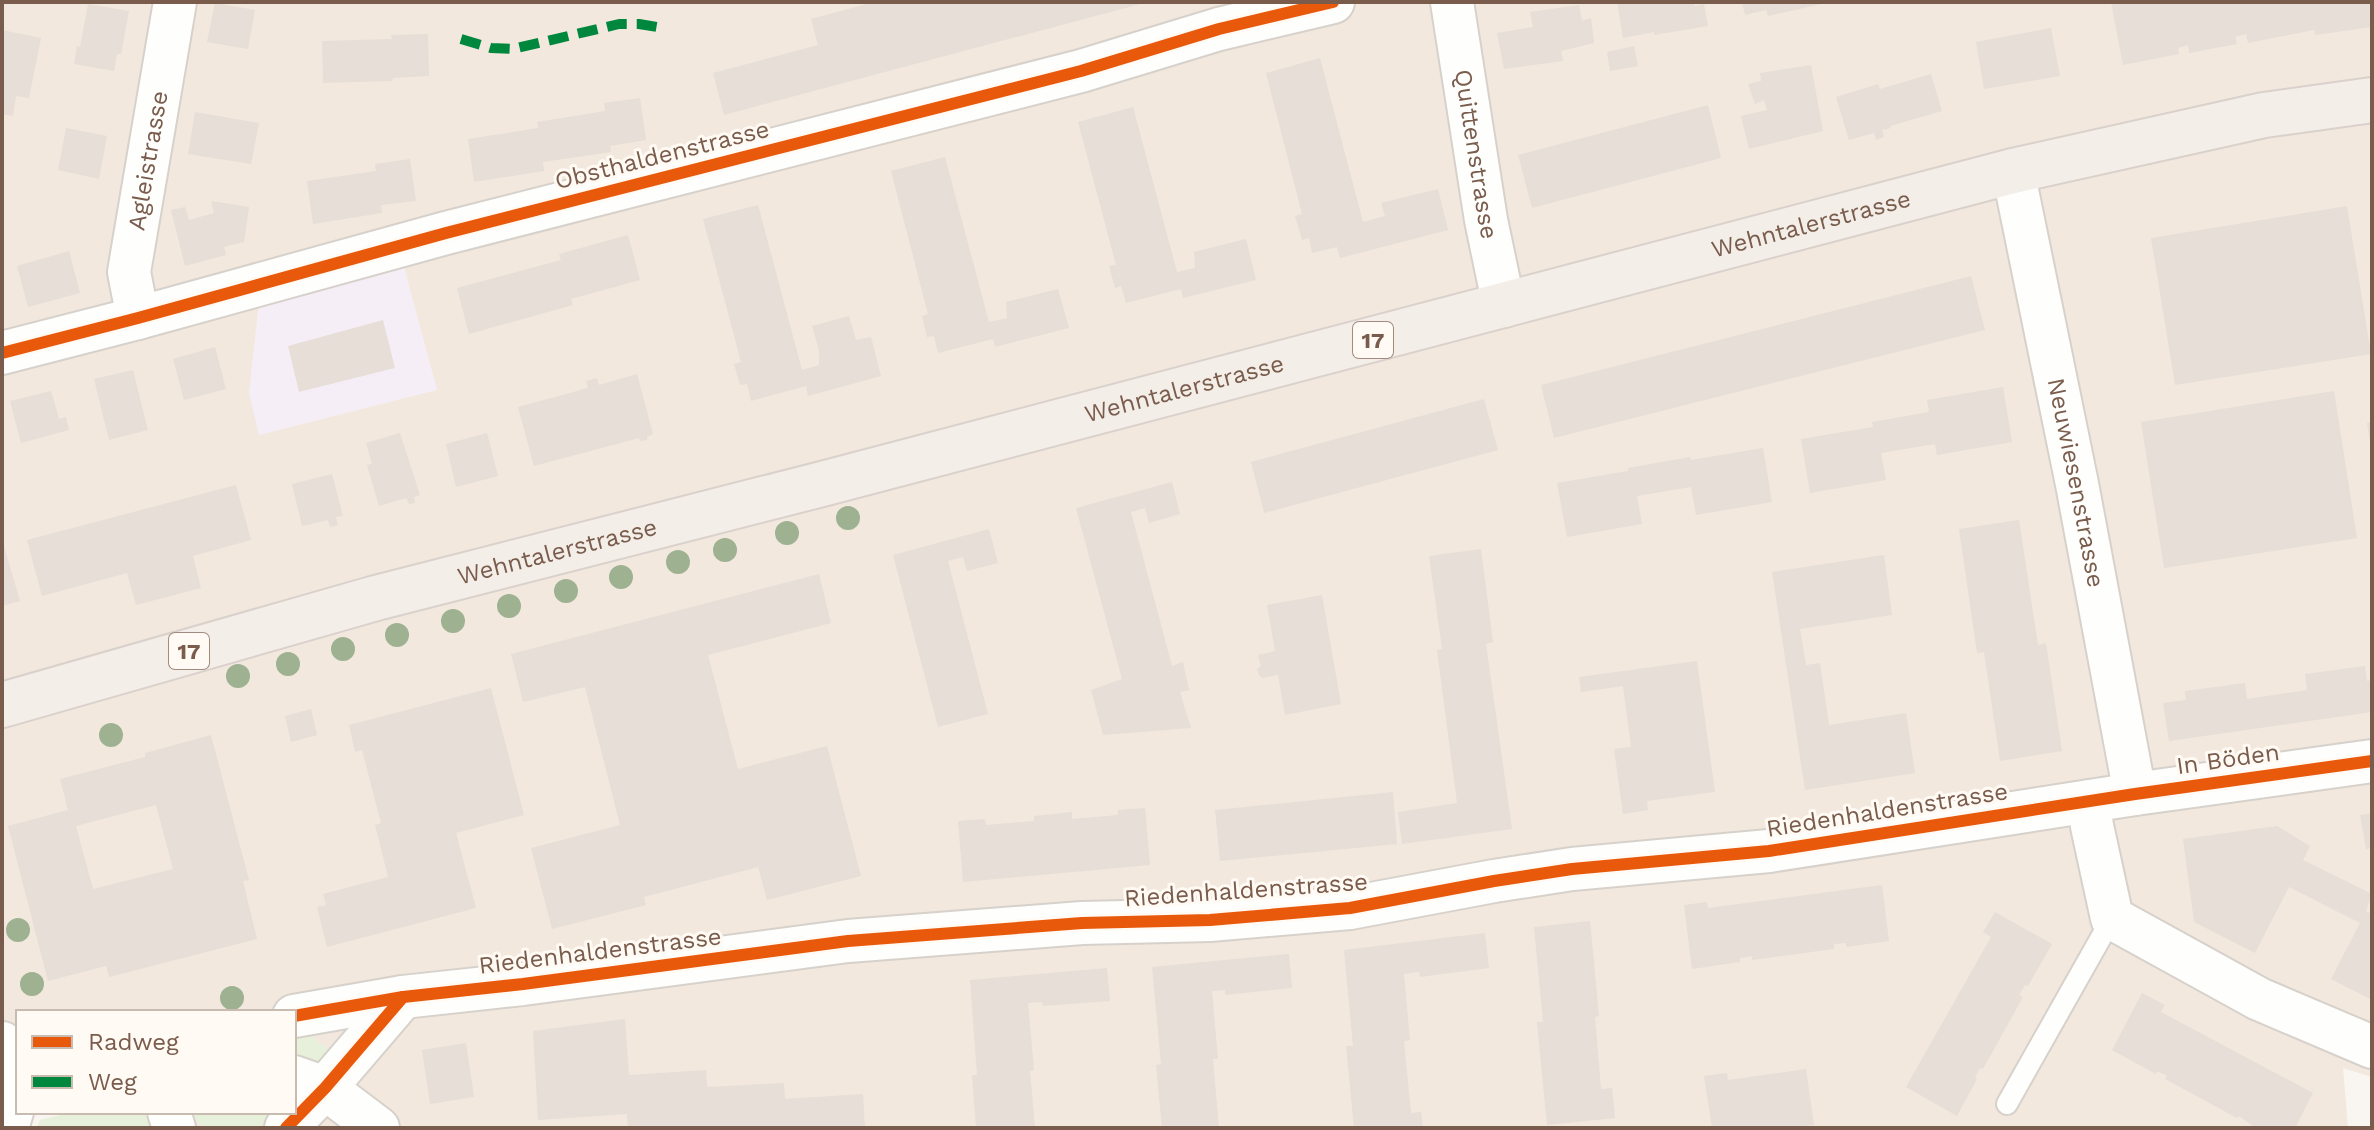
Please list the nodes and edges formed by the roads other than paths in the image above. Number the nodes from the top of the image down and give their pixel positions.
1 (175, 2) edge
2 (1452, 2) edge
3 (1320, 3) edge
4 (2372, 100) edge
5 (2013, 171) junction
6 (1504, 306) junction
7 (138, 318) junction
8 (2, 353) edge
9 (2, 705) edge
10 (2372, 761) edge
11 (2135, 794) junction
12 (2089, 801) junction
13 (2112, 918) junction
14 (403, 997) junction
15 (296, 1016) edge
16 (2, 1044) edge
17 (2372, 1047) edge
18 (310, 1083) edge
19 (2007, 1104) dead end
20 (296, 1109) edge
21 (10, 1113) edge
22 (378, 1128) edge

1 - 7 street, Agleistrasse
2 - 6 street, Quittenstrasse
3 - 7 street, Obsthaldenstrasse
4 - 5 main road, Wehntalerstrasse / 17
5 - 6 main road, Wehntalerstrasse / 17
5 - 11 street, Neuwiesenstrasse
6 - 9 main road, Wehntalerstrasse / 17
7 - 8 street, Obsthaldenstrasse
10 - 11 street, In Böden
11 - 12 street, In Böden
12 - 13 street
12 - 14 street, Riedenhaldenstrasse
13 - 17 street
13 - 19 lane
14 - 15 street, Riedenhaldenstrasse
14 - 18 street
16 - 21 street
18 - 20 street
18 - 22 street

